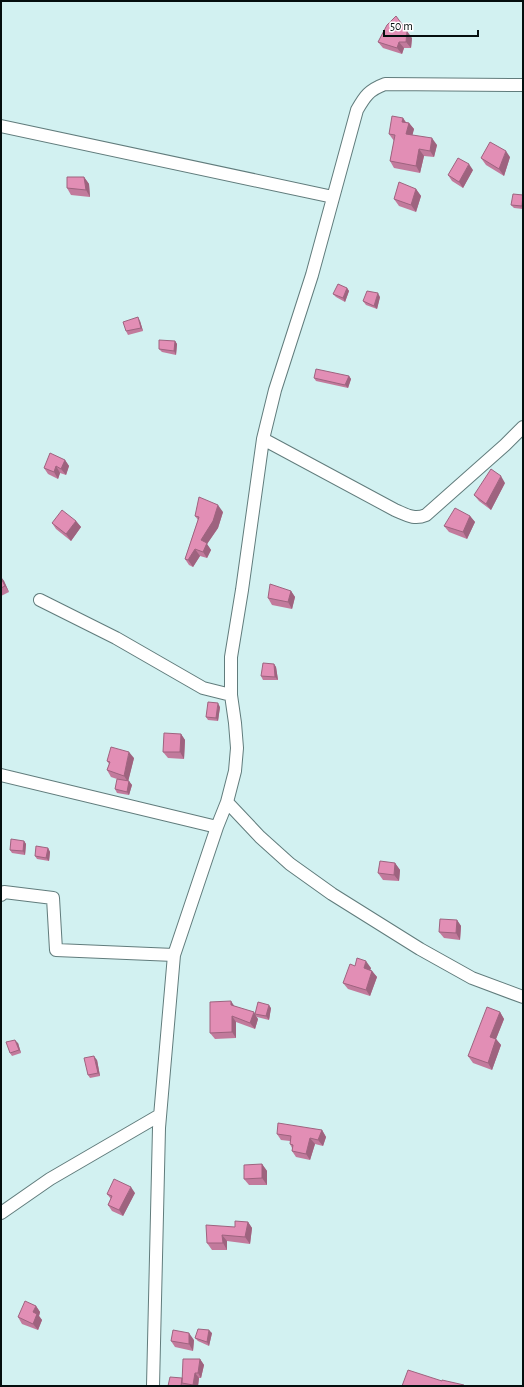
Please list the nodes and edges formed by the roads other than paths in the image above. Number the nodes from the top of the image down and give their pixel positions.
1 (523, 85) edge
2 (1, 126) edge
3 (333, 197) junction
4 (523, 427) edge
5 (263, 439) junction
6 (40, 600) dead end
7 (231, 695) junction
8 (1, 775) edge
9 (227, 802) junction
10 (217, 827) junction
11 (2, 890) edge
12 (174, 954) junction
13 (523, 997) edge
14 (160, 1115) junction
15 (1, 1213) edge
16 (153, 1386) edge

1 - 3 street
2 - 3 street
3 - 5 street
4 - 5 street
5 - 7 street
6 - 7 street
7 - 9 street
8 - 10 street
9 - 10 street
9 - 13 street
10 - 12 street
11 - 12 street
12 - 14 street
14 - 15 street
14 - 16 street

